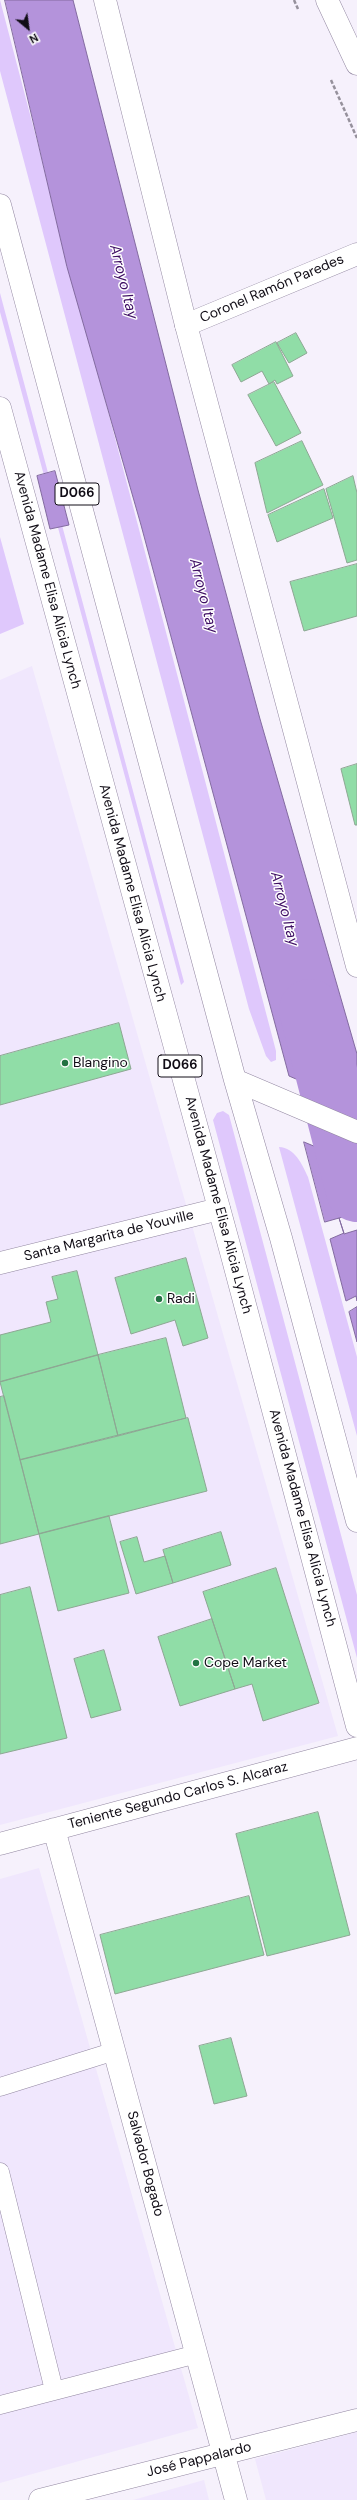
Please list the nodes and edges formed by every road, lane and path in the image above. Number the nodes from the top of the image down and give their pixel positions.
1 (105, 0) edge
2 (327, 0) edge
3 (357, 64) edge
4 (0, 205) edge
5 (357, 254) edge
6 (186, 325) junction
7 (0, 408) edge
8 (357, 966) edge
9 (234, 1080) junction
10 (357, 1132) edge
11 (219, 1209) junction
12 (0, 1263) edge
13 (357, 1521) edge
14 (357, 1726) edge
15 (357, 1748) edge
16 (54, 1829) junction
17 (0, 1844) edge
18 (115, 2051) junction
19 (0, 2087) edge
20 (0, 2172) edge
21 (197, 2354) junction
22 (54, 2390) junction
23 (0, 2405) edge
24 (357, 2420) edge
25 (224, 2454) junction
26 (40, 2500) edge
27 (236, 2500) edge

1 - 6 main road
2 - 3 main road
4 - 9 main road, D066
5 - 6 main road, Coronel Ramón Paredes
6 - 8 main road
7 - 11 main road, Avenida Madame Elisa Alicia Lynch / D066
9 - 10 main road
9 - 13 main road, D066
11 - 12 main road, Santa Margarita de Youville
11 - 14 main road, Avenida Madame Elisa Alicia Lynch / D066
15 - 16 main road, Teniente Segundo Carlos S. Alcaraz
16 - 17 main road, Teniente Segundo Carlos S. Alcaraz
16 - 18 main road, Salvador Bogado
18 - 19 lane
18 - 21 main road, Salvador Bogado
20 - 22 lane
21 - 22 lane
21 - 25 main road, Salvador Bogado
22 - 23 lane
24 - 25 main road, José Pappalardo
25 - 26 main road, José Pappalardo
25 - 27 main road, Salvador Bogado

